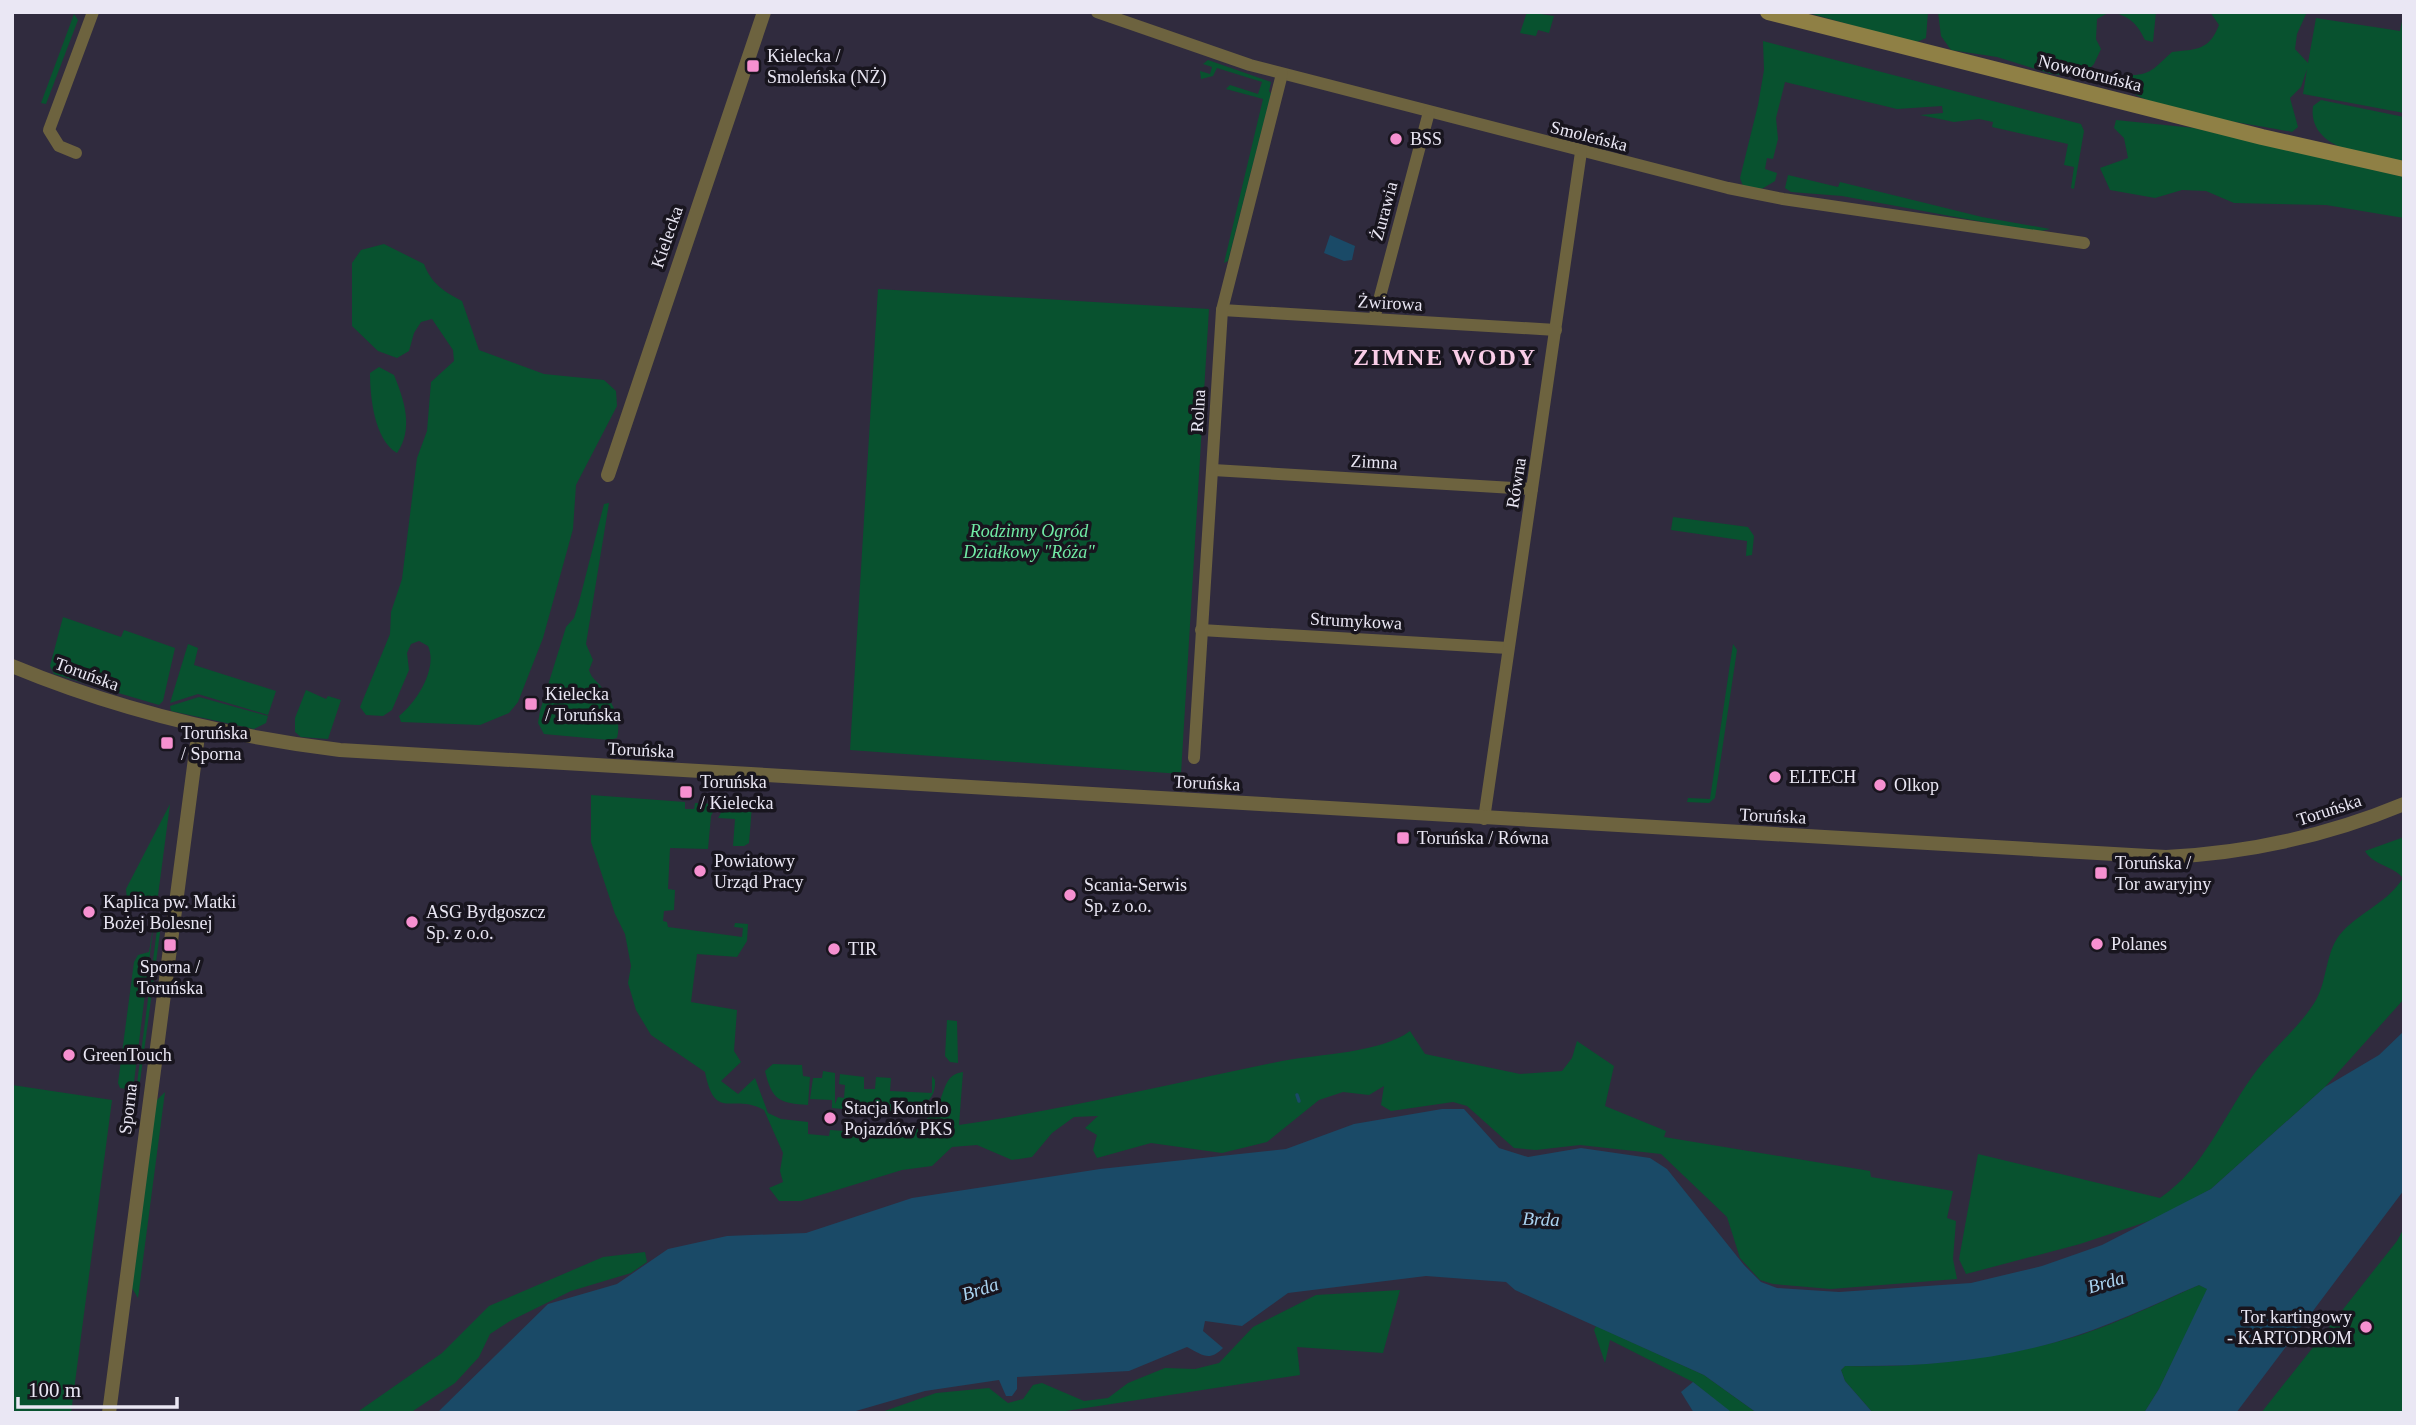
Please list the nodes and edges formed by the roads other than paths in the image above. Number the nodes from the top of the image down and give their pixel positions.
1 (93, 12) edge
2 (764, 12) edge
3 (1097, 12) edge
4 (1768, 12) edge
5 (1282, 74) junction
6 (1429, 112) junction
7 (1581, 152) junction
8 (76, 153) dead end
9 (2404, 169) edge
10 (2084, 243) dead end
11 (1222, 310) junction
12 (1374, 319) junction
13 (1556, 330) junction
14 (1213, 470) junction
15 (608, 475) dead end
16 (1532, 489) junction
17 (1201, 630) junction
18 (1508, 648) junction
19 (12, 666) edge
20 (199, 728) junction
21 (1194, 758) dead end
22 (2404, 804) edge
23 (1484, 819) junction
24 (109, 1413) edge

1 - 8 street
2 - 15 street, Kielecka
3 - 5 street, Smoleńska
4 - 9 main road, Nowotoruńska
5 - 6 street, Smoleńska
5 - 11 street, Rolna
6 - 7 street, Smoleńska
6 - 12 street, Żurawia
7 - 10 street, Smoleńska
7 - 13 street, Równa
11 - 12 street, Żwirowa
11 - 14 street, Rolna
12 - 13 street, Żwirowa
13 - 16 street, Równa
14 - 16 street, Zimna
14 - 17 street, Rolna
16 - 18 street, Równa
17 - 18 street, Strumykowa
17 - 21 street, Rolna
18 - 23 street, Równa
19 - 20 street, Toruńska
20 - 23 street, Toruńska
20 - 24 street, Sporna
22 - 23 street, Toruńska

